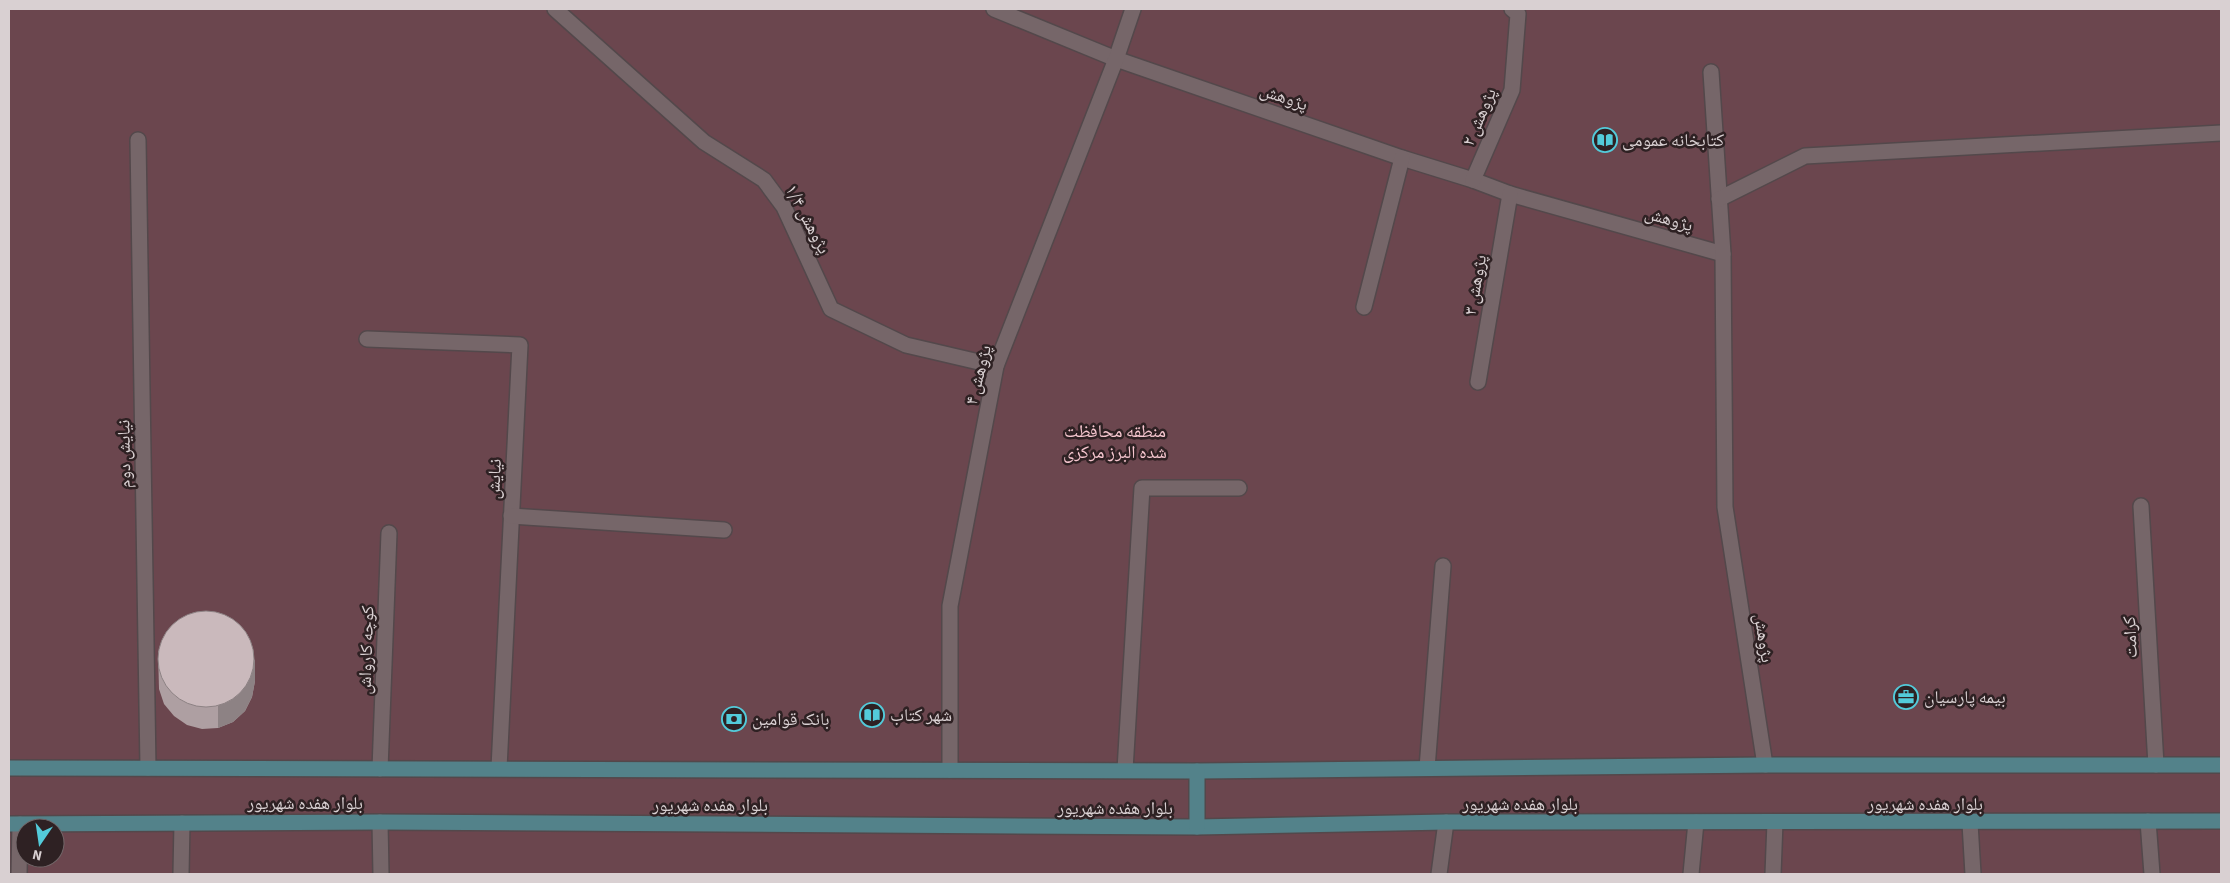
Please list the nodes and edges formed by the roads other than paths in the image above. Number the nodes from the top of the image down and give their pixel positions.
1 (555, 9) edge
2 (994, 9) edge
3 (1133, 9) edge
4 (1512, 9) edge
5 (1116, 59) junction
6 (1711, 72) dead end
7 (2221, 133) edge
8 (138, 140) dead end
9 (1402, 158) junction
10 (1473, 180) junction
11 (1510, 194) junction
12 (1720, 198) junction
13 (1723, 254) junction
14 (1364, 307) dead end
15 (366, 338) dead end
16 (996, 366) junction
17 (1478, 382) dead end
18 (1238, 488) dead end
19 (2141, 506) dead end
20 (511, 516) junction
21 (724, 530) dead end
22 (389, 533) dead end
23 (1443, 566) dead end
24 (1765, 765) junction
25 (2156, 765) junction
26 (2221, 765) edge
27 (9, 768) edge
28 (148, 768) junction
29 (380, 768) junction
30 (500, 768) junction
31 (1427, 768) junction
32 (950, 770) junction
33 (1125, 770) junction
34 (1197, 771) junction
35 (2148, 821) junction
36 (2221, 821) edge
37 (380, 822) junction
38 (1446, 822) junction
39 (1696, 822) junction
40 (1775, 822) junction
41 (182, 823) junction
42 (1970, 823) junction
43 (14, 824) edge
44 (1197, 827) junction
45 (19, 874) edge
46 (181, 874) edge
47 (381, 874) edge
48 (1439, 874) edge
49 (1691, 874) edge
50 (1773, 874) edge
51 (1973, 874) edge
52 (2152, 874) edge

1 - 16 street, پژوهش ۱/۴
2 - 5 street, پژوهش
3 - 5 street, پژوهش ۴
4 - 10 street, پژوهش ۲
5 - 9 street, پژوهش
5 - 16 street, پژوهش ۴
6 - 12 street
7 - 12 street
8 - 28 street, نیایش دوم
9 - 10 street, پژوهش
9 - 14 street
10 - 11 street, پژوهش
11 - 13 street, پژوهش
11 - 17 street, پژوهش ۳
12 - 13 street
13 - 24 street, پژوهش
15 - 20 street, نیایش
16 - 32 street, پژوهش ۴
18 - 33 street
19 - 25 street, کرامت
20 - 21 street
20 - 30 street, نیایش
22 - 29 street, کوچه کارواش
23 - 31 street
24 - 25 main road, بلوار هفده شهریور
24 - 31 main road, بلوار هفده شهریور
25 - 26 main road, بلوار هفده شهریور
27 - 28 main road, بلوار هفده شهریور
28 - 29 main road, بلوار هفده شهریور
29 - 30 main road, بلوار هفده شهریور
30 - 32 main road, بلوار هفده شهریور
31 - 34 main road, بلوار هفده شهریور
32 - 33 main road, بلوار هفده شهریور
33 - 34 main road, بلوار هفده شهریور
34 - 44 main road
35 - 36 main road, بلوار هفده شهریور
35 - 42 main road, بلوار هفده شهریور
35 - 52 street
37 - 41 main road, بلوار هفده شهریور
37 - 44 main road, بلوار هفده شهریور
37 - 47 street
38 - 39 main road, بلوار هفده شهریور
38 - 44 main road, بلوار هفده شهریور
38 - 48 street
39 - 40 main road, بلوار هفده شهریور
39 - 49 street
40 - 42 main road, بلوار هفده شهریور
40 - 50 street
41 - 43 main road, بلوار هفده شهریور
41 - 46 street
42 - 51 street
43 - 45 street

